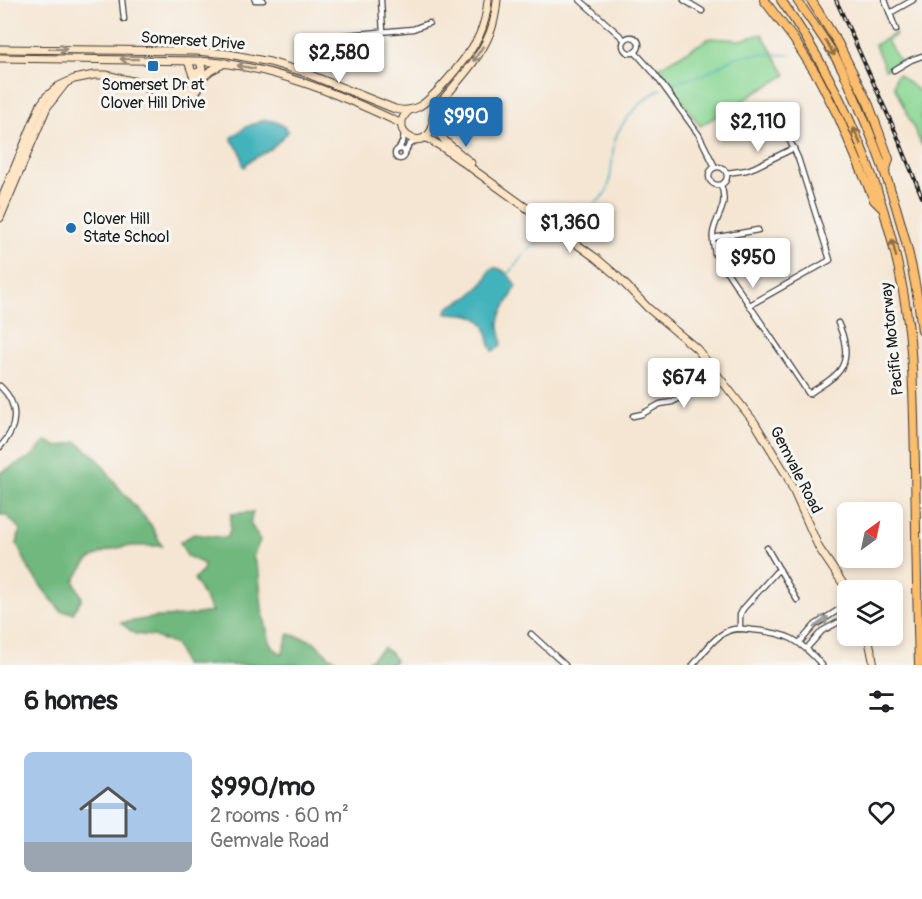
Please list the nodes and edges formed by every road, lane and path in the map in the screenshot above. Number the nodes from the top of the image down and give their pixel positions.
1 (122, 0) edge
2 (255, 0) edge
3 (263, 0) edge
4 (381, 0) edge
5 (488, 0) edge
6 (497, 0) edge
7 (580, 0) edge
8 (684, 0) edge
9 (764, 0) edge
10 (781, 0) edge
11 (796, 0) edge
12 (811, 0) edge
13 (885, 0) edge
14 (913, 0) edge
15 (702, 11) dead end
16 (890, 13) junction
17 (124, 19) dead end
18 (429, 23) dead end
19 (897, 30) dead end
20 (383, 32) junction
21 (335, 36) dead end
22 (625, 40) junction
23 (0, 49) edge
24 (201, 51) junction
25 (636, 52) junction
26 (922, 56) edge
27 (0, 58) edge
28 (188, 61) junction
29 (200, 61) junction
30 (225, 63) junction
31 (894, 70) dead end
32 (199, 81) junction
33 (65, 84) junction
34 (413, 109) junction
35 (777, 119) dead end
36 (433, 123) junction
37 (402, 124) junction
38 (404, 133) junction
39 (425, 137) junction
40 (417, 140) junction
41 (794, 148) junction
42 (398, 150) junction
43 (405, 154) junction
44 (715, 167) junction
45 (885, 172) junction
46 (727, 173) junction
47 (493, 183) junction
48 (722, 185) junction
49 (0, 203) edge
50 (884, 211) junction
51 (0, 218) edge
52 (758, 230) dead end
53 (713, 238) junction
54 (750, 305) junction
55 (838, 323) dead end
56 (922, 331) edge
57 (709, 363) junction
58 (0, 386) edge
59 (633, 417) dead end
60 (0, 447) edge
61 (767, 548) dead end
62 (780, 570) junction
63 (841, 580) edge
64 (797, 600) dead end
65 (837, 611) edge
66 (837, 623) edge
67 (740, 629) junction
68 (531, 634) dead end
69 (800, 642) junction
70 (870, 646) edge
71 (807, 648) junction
72 (565, 665) edge
73 (693, 665) edge
74 (822, 665) edge
75 (874, 665) edge
76 (919, 665) edge

1 - 17 street
2 - 3 street
4 - 20 street
5 - 34 main road
6 -> 36 main road
7 - 22 street
8 - 15 street
9 - 50 highway
50 -> 10 highway, Pacific Motorway
11 -> 45 highway, Pacific Motorway
12 - 45 highway
13 - 16 street
14 - 16 street
16 - 19 street
18 - 20 street
20 - 21 street
22 - 25 street
22 - 25 street
23 -> 24 main road, Somerset Drive
24 - 29 main road
24 - 34 main road, Somerset Drive
25 - 44 street
26 - 31 street
28 -> 27 main road, Somerset Drive
28 - 29 main road, Somerset Drive
28 - 32 main road
29 - 30 main road, Somerset Drive
29 - 32 main road
30 - 32 main road
37 -> 30 main road, Somerset Drive
32 - 33 main road
33 - 49 main road
33 - 51 main road
34 - 36 main road, Somerset Drive
34 - 37 main road
35 - 41 street
36 - 39 main road
36 - 47 main road, Gemvale Road
37 - 38 main road
38 - 40 main road
38 - 42 street
39 - 40 main road
39 - 47 main road, Gemvale Road
40 - 43 street
41 - 46 street
41 - 54 street
42 - 43 street
42 - 43 street
44 - 46 street
44 - 48 street
45 - 56 highway, Pacific Motorway
46 - 48 street
47 - 57 main road, Gemvale Road
48 - 53 street
76 -> 50 highway, Pacific Motorway
52 - 53 street
53 - 54 street
54 - 55 street
57 - 59 street
57 - 63 main road, Gemvale Road
58 - 60 street
61 - 62 street
62 - 64 street
62 - 67 street
69 -> 65 street
66 - 71 street
67 - 69 street
67 - 73 street
68 - 72 street
69 - 71 street
70 - 75 main road
71 - 74 street

